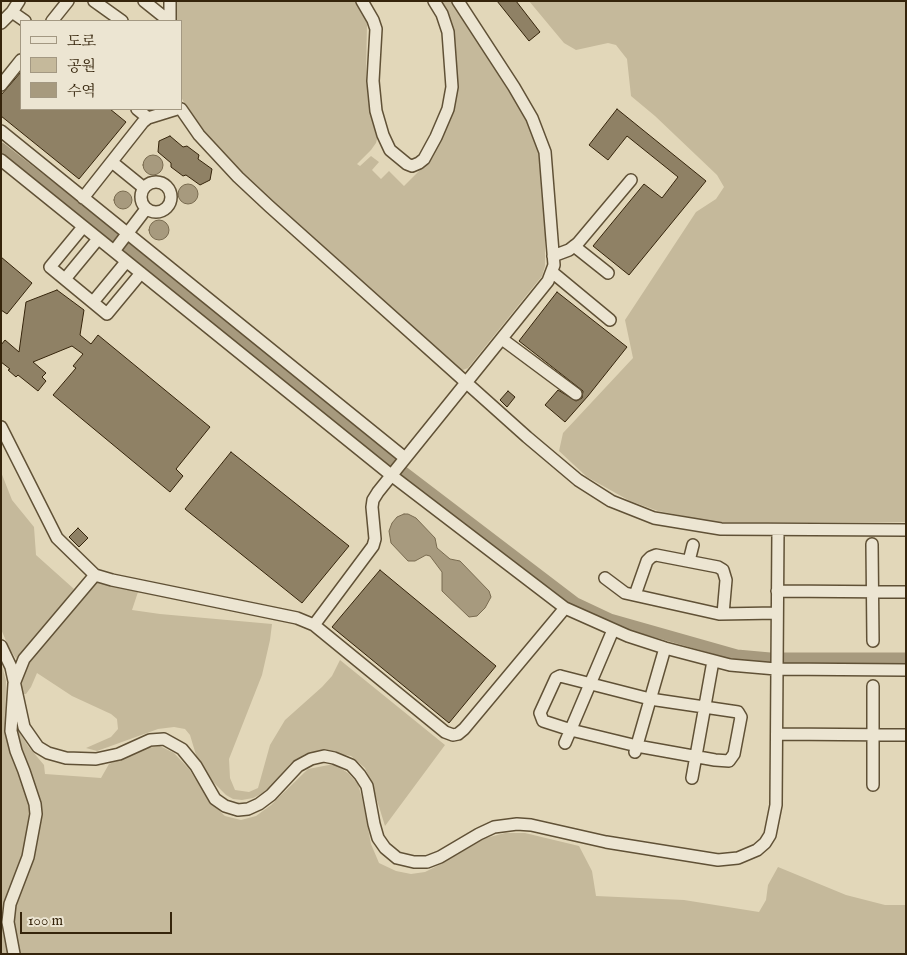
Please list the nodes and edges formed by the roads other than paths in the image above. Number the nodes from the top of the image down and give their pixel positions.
1 (19, 1) edge
2 (68, 1) edge
3 (94, 1) edge
4 (144, 1) edge
5 (170, 1) edge
6 (362, 1) edge
7 (434, 1) edge
8 (458, 1) edge
9 (12, 12) junction
10 (24, 20) edge
11 (53, 20) edge
12 (121, 20) edge
13 (169, 20) edge
14 (170, 20) edge
15 (1, 23) edge
16 (20, 61) edge
17 (1, 85) edge
18 (138, 110) edge
19 (176, 110) edge
20 (180, 110) edge
21 (148, 118) junction
22 (1, 131) edge
23 (1, 160) edge
24 (112, 162) junction
25 (631, 180) dead end
26 (144, 188) junction
27 (83, 198) junction
28 (146, 210) junction
29 (83, 227) junction
30 (98, 239) junction
31 (121, 243) junction
32 (574, 246) junction
33 (554, 256) junction
34 (126, 262) junction
35 (552, 272) junction
36 (141, 273) junction
37 (608, 273) dead end
38 (65, 279) junction
39 (93, 302) junction
40 (610, 320) dead end
41 (502, 339) junction
42 (466, 383) junction
43 (576, 394) dead end
44 (1, 427) edge
45 (397, 467) junction
46 (778, 530) junction
47 (906, 530) edge
48 (872, 544) dead end
49 (693, 545) dead end
50 (689, 561) junction
51 (95, 575) junction
52 (605, 578) dead end
53 (777, 591) junction
54 (873, 592) junction
55 (906, 592) edge
56 (635, 595) junction
57 (565, 608) junction
58 (777, 613) junction
59 (723, 614) junction
60 (314, 625) junction
61 (613, 630) junction
62 (873, 641) dead end
63 (1, 646) edge
64 (665, 648) junction
65 (714, 661) junction
66 (776, 666) junction
67 (906, 670) edge
68 (591, 683) junction
69 (14, 684) junction
70 (873, 686) dead end
71 (650, 699) junction
72 (705, 707) junction
73 (571, 730) junction
74 (777, 734) junction
75 (873, 735) junction
76 (906, 735) edge
77 (565, 743) dead end
78 (636, 749) junction
79 (696, 757) junction
80 (692, 778) dead end
81 (873, 785) dead end
82 (14, 954) edge

1 - 9 street
2 - 11 street
3 - 12 street
4 - 13 street
5 - 14 street
6 - 7 street
8 - 33 street
9 - 10 street
9 - 15 street
16 - 17 street
18 - 21 street
19 - 21 street
20 - 42 street
21 - 24 street
22 - 27 street
23 - 29 street
24 - 26 street
24 - 27 street
25 - 32 street
26 - 28 street
26 - 28 street
27 - 31 street
28 - 31 street
29 - 30 street
29 - 38 street
30 - 31 street
30 - 38 street
31 - 34 street
31 - 45 street
32 - 33 street
32 - 37 street
33 - 35 street
34 - 36 street
34 - 39 street
35 - 40 street
35 - 41 street
36 - 39 street
36 - 45 street
38 - 39 street
41 - 42 street
41 - 43 street
42 - 45 street
42 - 46 street
44 - 51 street
45 - 57 street
45 - 60 street
46 - 47 street
46 - 53 street
48 - 54 street
49 - 50 street
50 - 56 street
50 - 59 street
51 - 60 street
51 - 69 street
52 - 56 street
53 - 54 street
53 - 58 street
54 - 55 street
54 - 62 street
56 - 59 street
57 - 60 street
57 - 61 street
58 - 59 street
58 - 66 street
61 - 64 street
61 - 68 street
63 - 69 street
64 - 65 street
64 - 71 street
65 - 66 street
65 - 72 street
66 - 67 street
66 - 74 street
68 - 71 street
68 - 73 street
68 - 73 street
69 - 74 street
69 - 82 street
70 - 75 street
71 - 72 street
71 - 78 street
72 - 79 street
72 - 79 street
73 - 77 street
73 - 78 street
74 - 75 street
75 - 76 street
75 - 81 street
78 - 79 street
79 - 80 street

